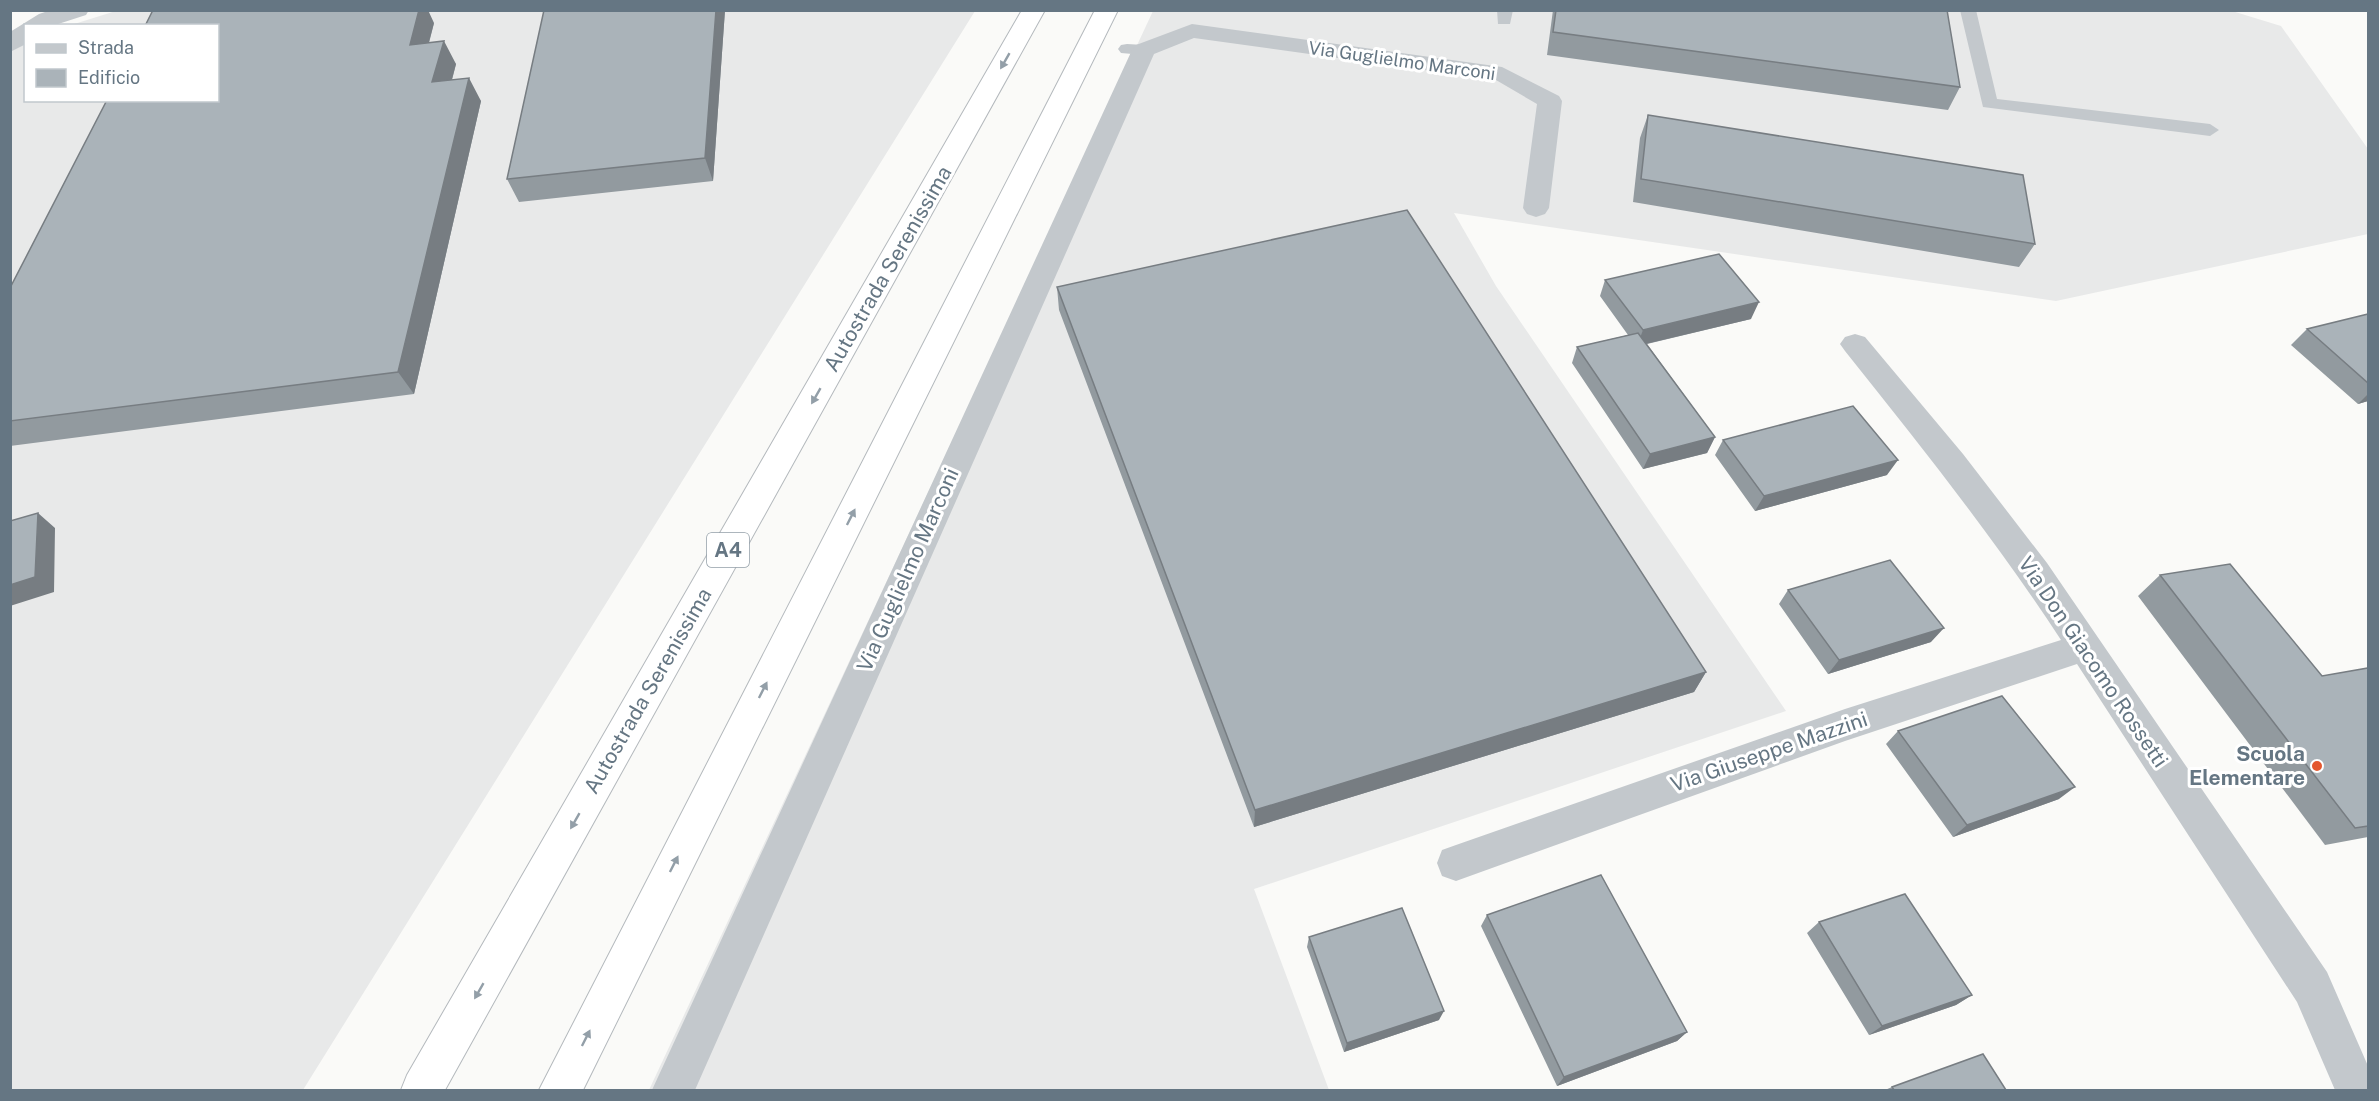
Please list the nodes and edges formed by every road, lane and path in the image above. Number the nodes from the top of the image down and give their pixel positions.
1 (78, 10) edge
2 (1034, 10) edge
3 (1107, 10) edge
4 (1968, 10) edge
5 (38, 24) edge
6 (24, 33) edge
7 (10, 45) edge
8 (2210, 130) dead end
9 (1536, 208) dead end
10 (1856, 344) dead end
11 (2085, 647) junction
12 (1456, 863) dead end
13 (422, 1090) edge
14 (560, 1090) edge
15 (674, 1090) edge
16 (2357, 1090) edge

1 - 5 street
2 -> 13 highway, Autostrada Serenissima / A4
14 -> 3 highway
4 - 8 lane
6 - 7 street
9 - 15 street, Via Guglielmo Marconi
10 - 11 street, Via Don Giacomo Rossetti
11 - 12 street, Via Giuseppe Mazzini
11 - 16 street, Via Don Giacomo Rossetti

